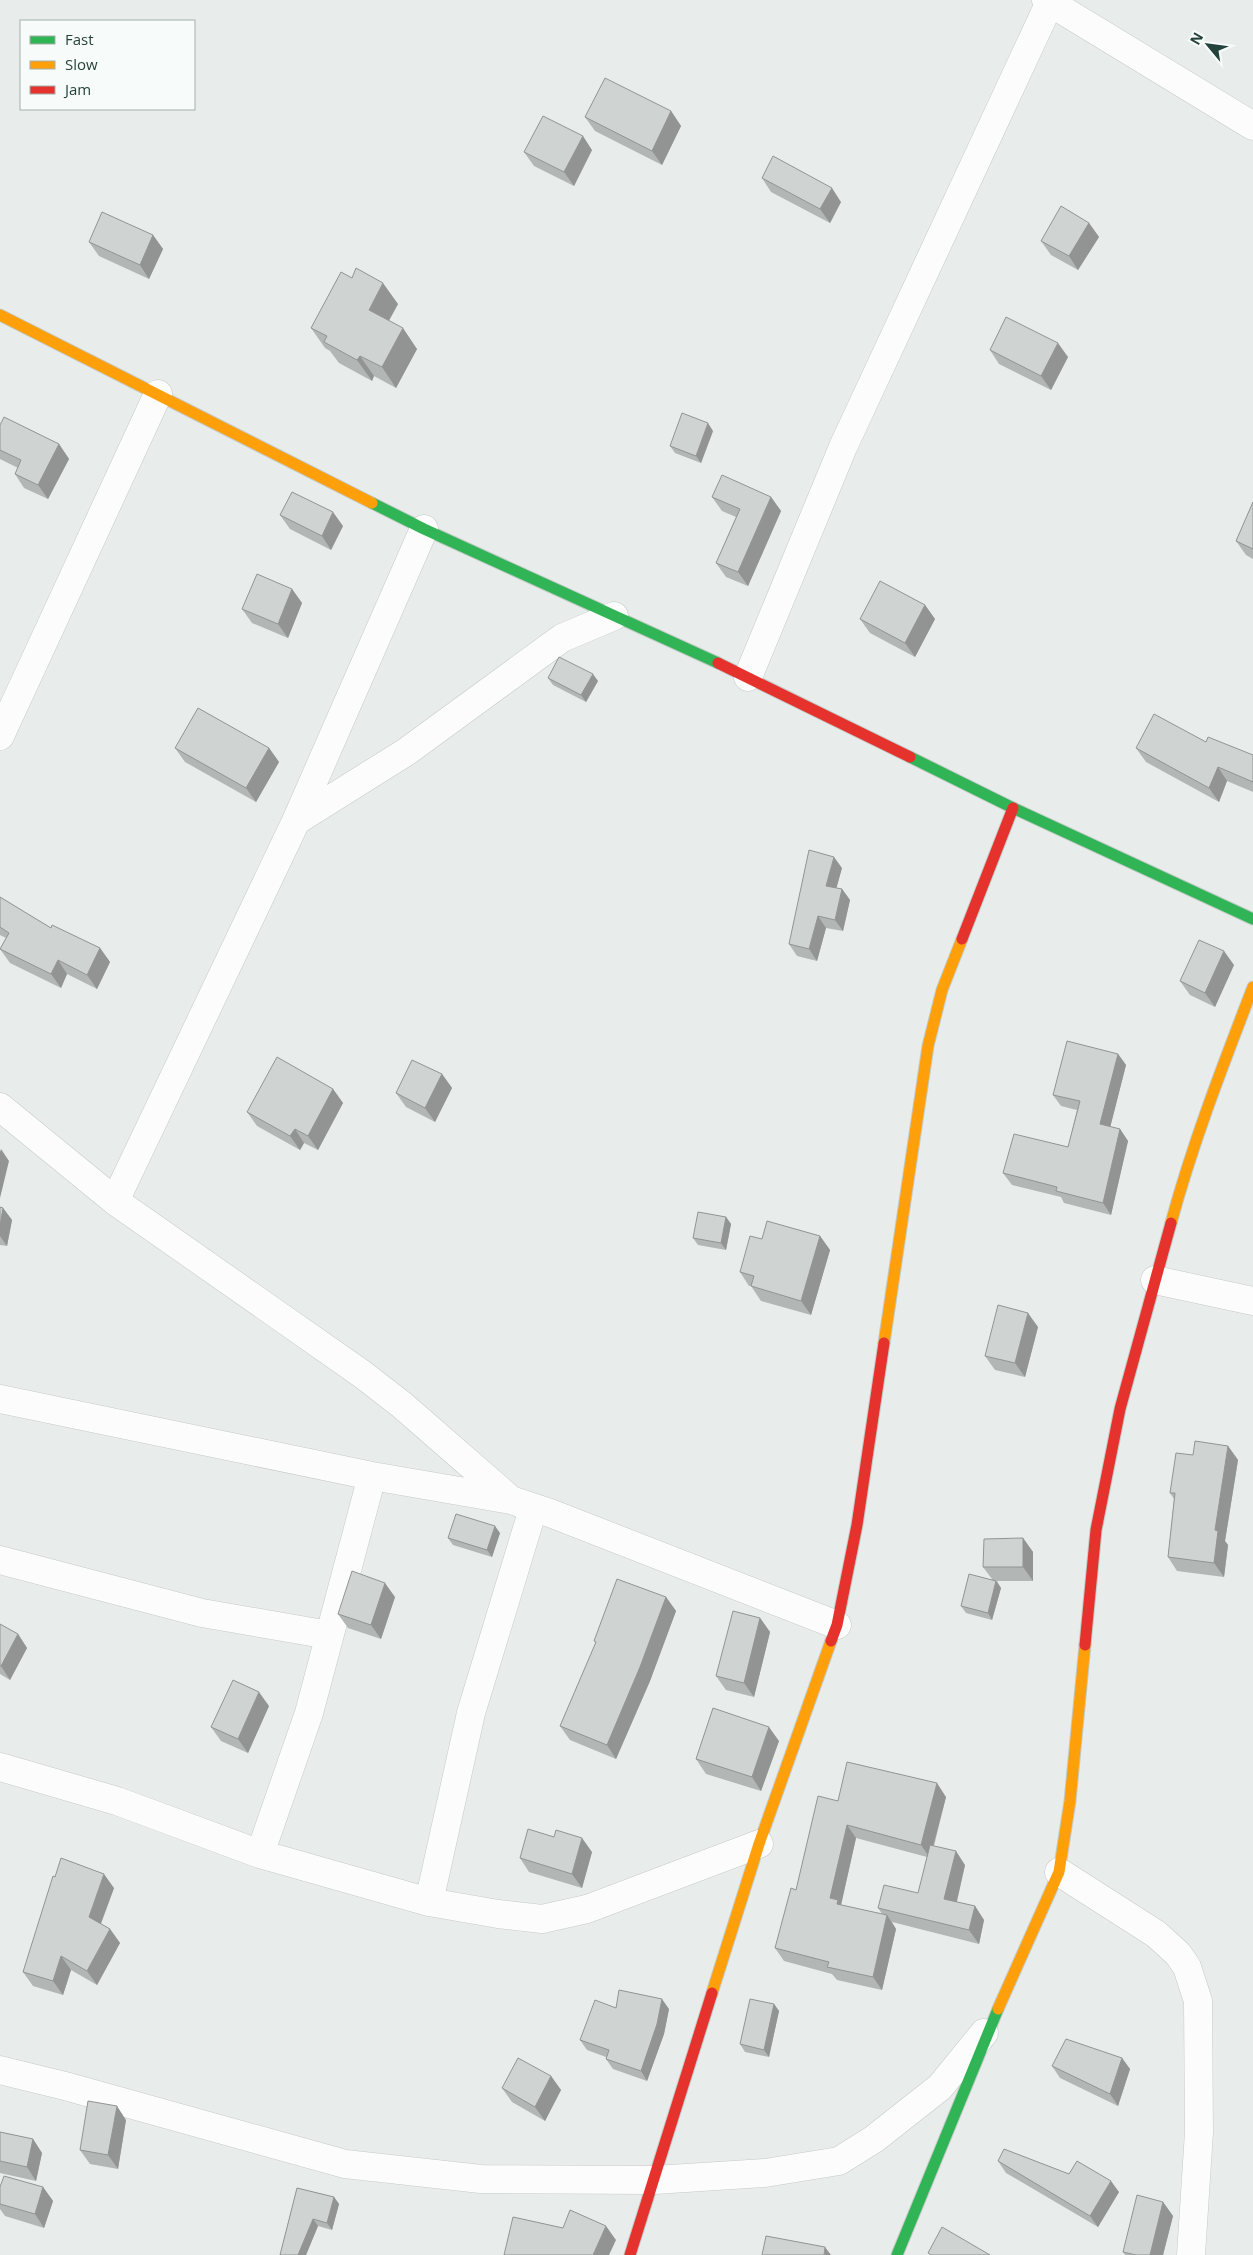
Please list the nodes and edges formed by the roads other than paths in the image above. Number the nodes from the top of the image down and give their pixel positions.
1 (1048, 1) edge
2 (1253, 126) edge
3 (0, 315) edge
4 (158, 394) junction
5 (424, 528) junction
6 (614, 616) junction
7 (748, 677) junction
8 (0, 736) edge
9 (1013, 808) junction
10 (296, 821) junction
11 (1253, 919) edge
12 (1253, 986) edge
13 (0, 1107) edge
14 (115, 1201) junction
15 (1155, 1280) junction
16 (1253, 1301) edge
17 (0, 1398) edge
18 (372, 1476) junction
19 (522, 1504) junction
20 (0, 1560) edge
21 (837, 1625) junction
22 (329, 1636) junction
23 (0, 1767) edge
24 (759, 1844) junction
25 (260, 1854) junction
26 (1059, 1872) junction
27 (429, 1902) junction
28 (989, 2028) junction
29 (0, 2070) edge
30 (655, 2180) junction
31 (630, 2255) edge
32 (897, 2255) edge
33 (1192, 2255) edge

1 - 2 street
1 - 7 street
3 - 4 street
4 - 5 street
4 - 8 street
5 - 6 street
5 - 10 street
6 - 7 street
6 - 10 street
7 - 9 street
9 - 11 street
9 - 21 street
10 - 14 street
12 - 15 street
13 - 14 street
14 - 19 street
15 - 16 street
15 - 26 street
17 - 18 street
18 - 19 street
18 - 22 street
19 - 21 street
19 - 27 street
20 - 22 street
21 - 24 street
22 - 25 street
23 - 25 street
24 - 27 street
24 - 30 street
25 - 27 street
26 - 28 street
26 - 33 street
28 - 30 street
28 - 32 street
29 - 30 street
30 - 31 street

